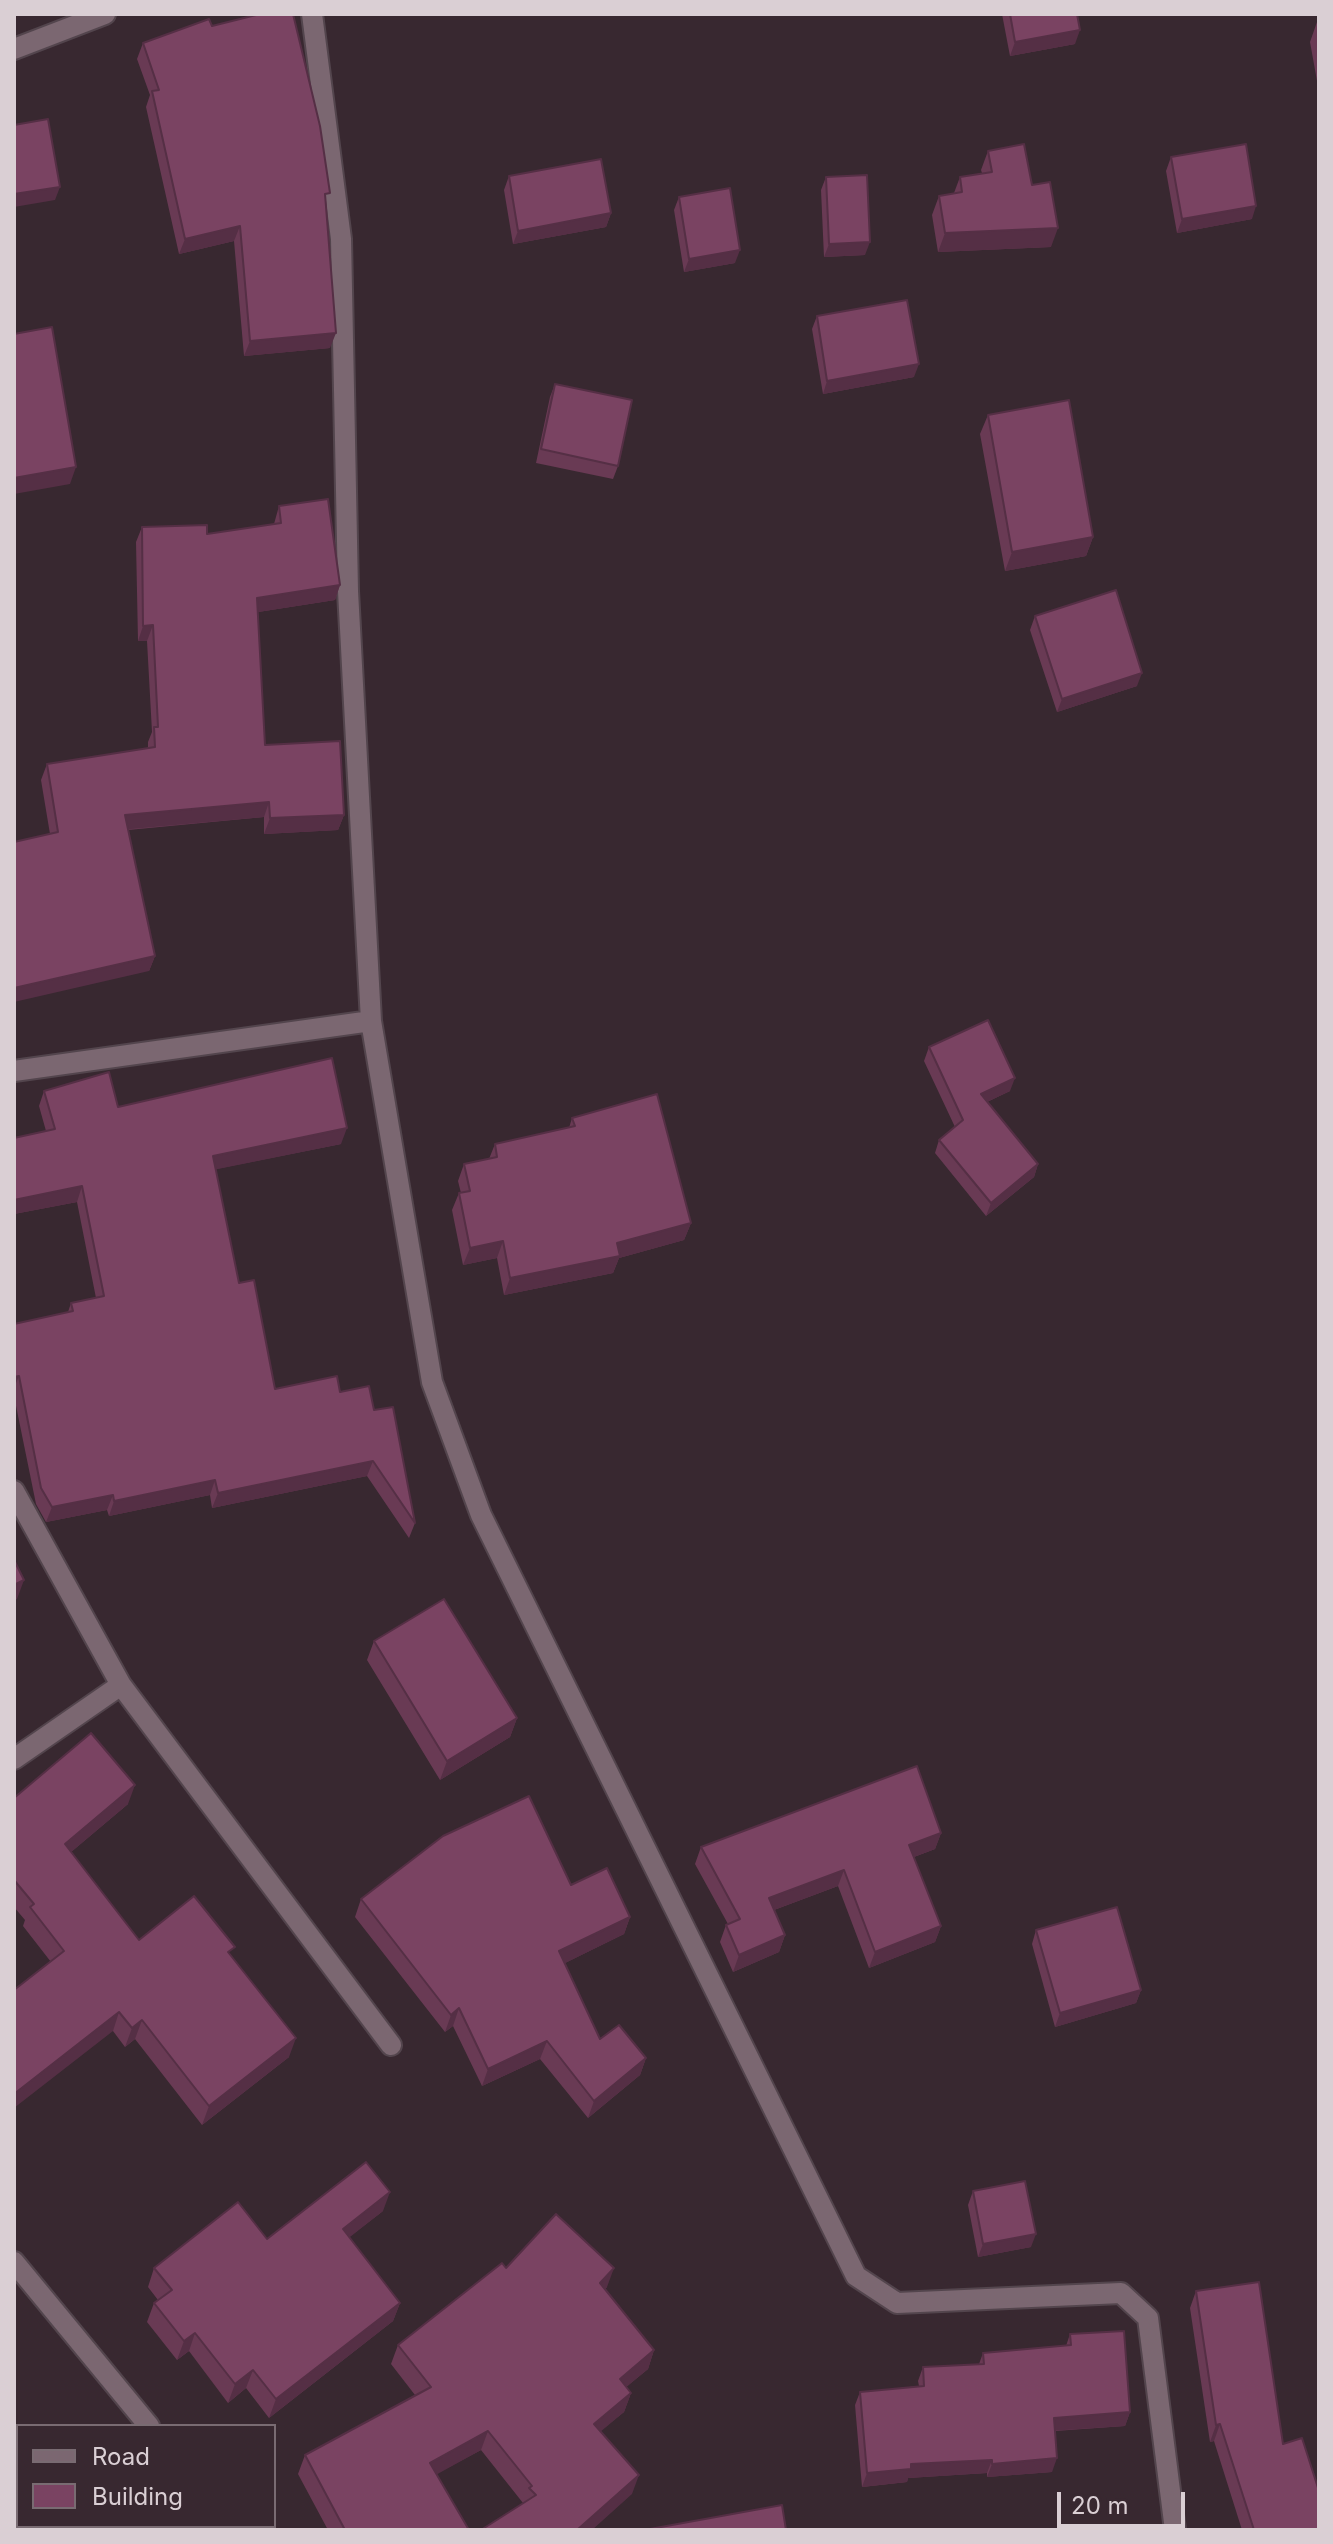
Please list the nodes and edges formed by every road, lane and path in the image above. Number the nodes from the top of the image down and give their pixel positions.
1 (105, 14) edge
2 (312, 14) edge
3 (14, 49) edge
4 (371, 1021) junction
5 (14, 1071) edge
6 (14, 1491) edge
7 (121, 1685) junction
8 (14, 1759) edge
9 (391, 2045) dead end
10 (14, 2262) edge
11 (147, 2424) edge
12 (1175, 2530) edge

1 - 3 street
2 - 4 street
4 - 5 street
4 - 12 street
6 - 7 street
7 - 8 street
7 - 9 street
10 - 11 street

